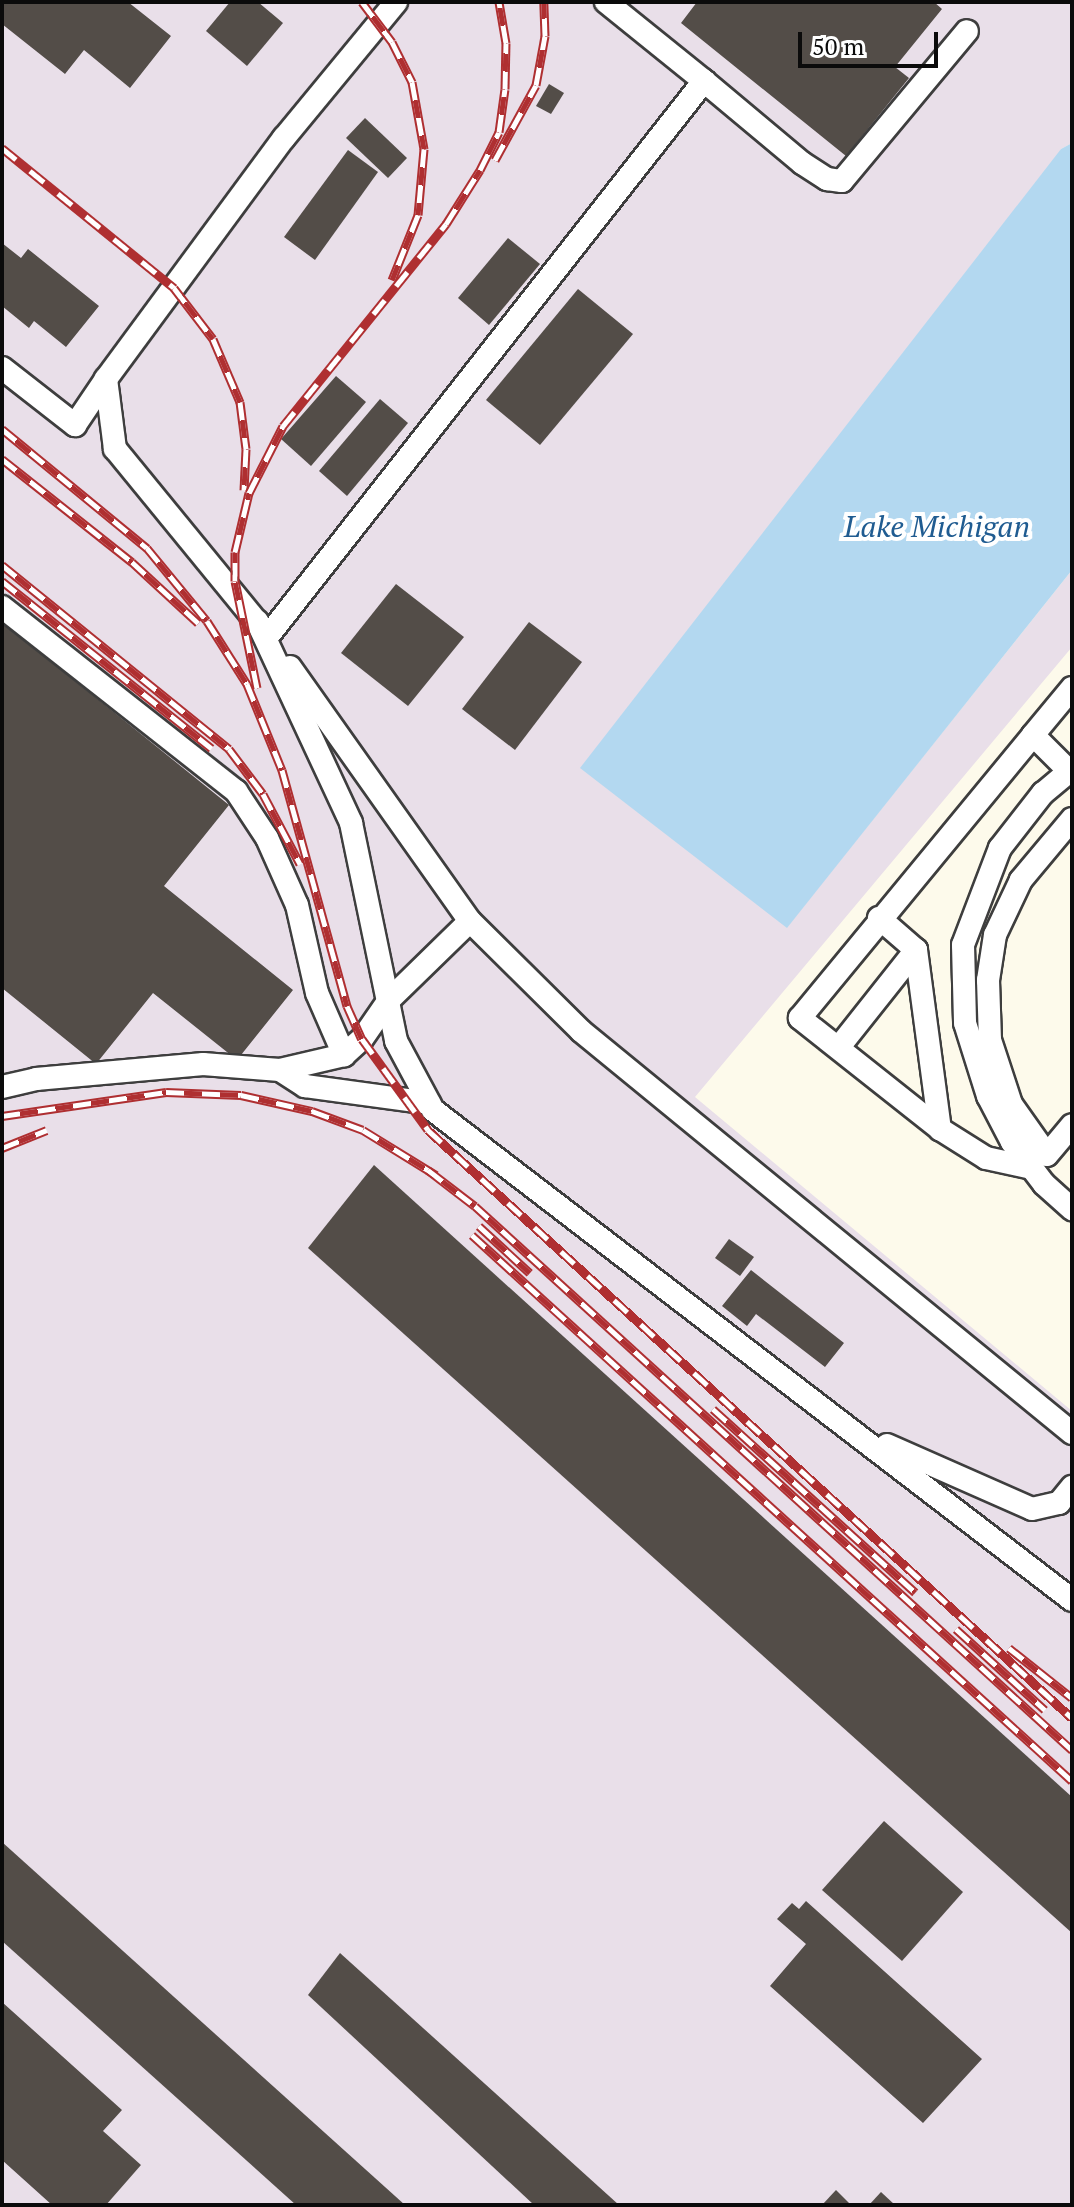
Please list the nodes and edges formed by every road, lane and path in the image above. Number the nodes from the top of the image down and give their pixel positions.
1 (396, 2) edge
2 (606, 2) edge
3 (967, 31) dead end
4 (704, 81) junction
5 (2, 368) edge
6 (106, 379) junction
7 (2, 607) edge
8 (262, 628) junction
9 (1072, 688) edge
10 (1033, 735) junction
11 (1071, 770) edge
12 (1072, 819) edge
13 (879, 918) junction
14 (470, 921) junction
15 (916, 950) junction
16 (389, 1000) junction
17 (839, 1047) junction
18 (344, 1055) junction
19 (280, 1070) junction
20 (2, 1087) edge
21 (429, 1103) junction
22 (1072, 1125) edge
23 (940, 1129) junction
24 (1032, 1168) junction
25 (1072, 1209) edge
26 (840, 1425) junction
27 (1072, 1433) edge
28 (1072, 1487) edge
29 (1072, 1600) edge

1 - 6 street
2 - 4 street
3 - 4 street
4 - 8 street
5 - 6 street
6 - 8 street
7 - 18 street
8 - 14 street
8 - 16 street
9 - 10 street
10 - 11 street
10 - 13 street
11 - 24 street
12 - 22 street
13 - 15 street
13 - 17 street
14 - 16 street
14 - 27 street
15 - 17 street
15 - 23 street
16 - 18 street
16 - 21 street
17 - 23 street
18 - 19 street
19 - 20 street
19 - 21 street
21 - 26 street
23 - 24 street
24 - 25 street
26 - 28 street
26 - 29 street

